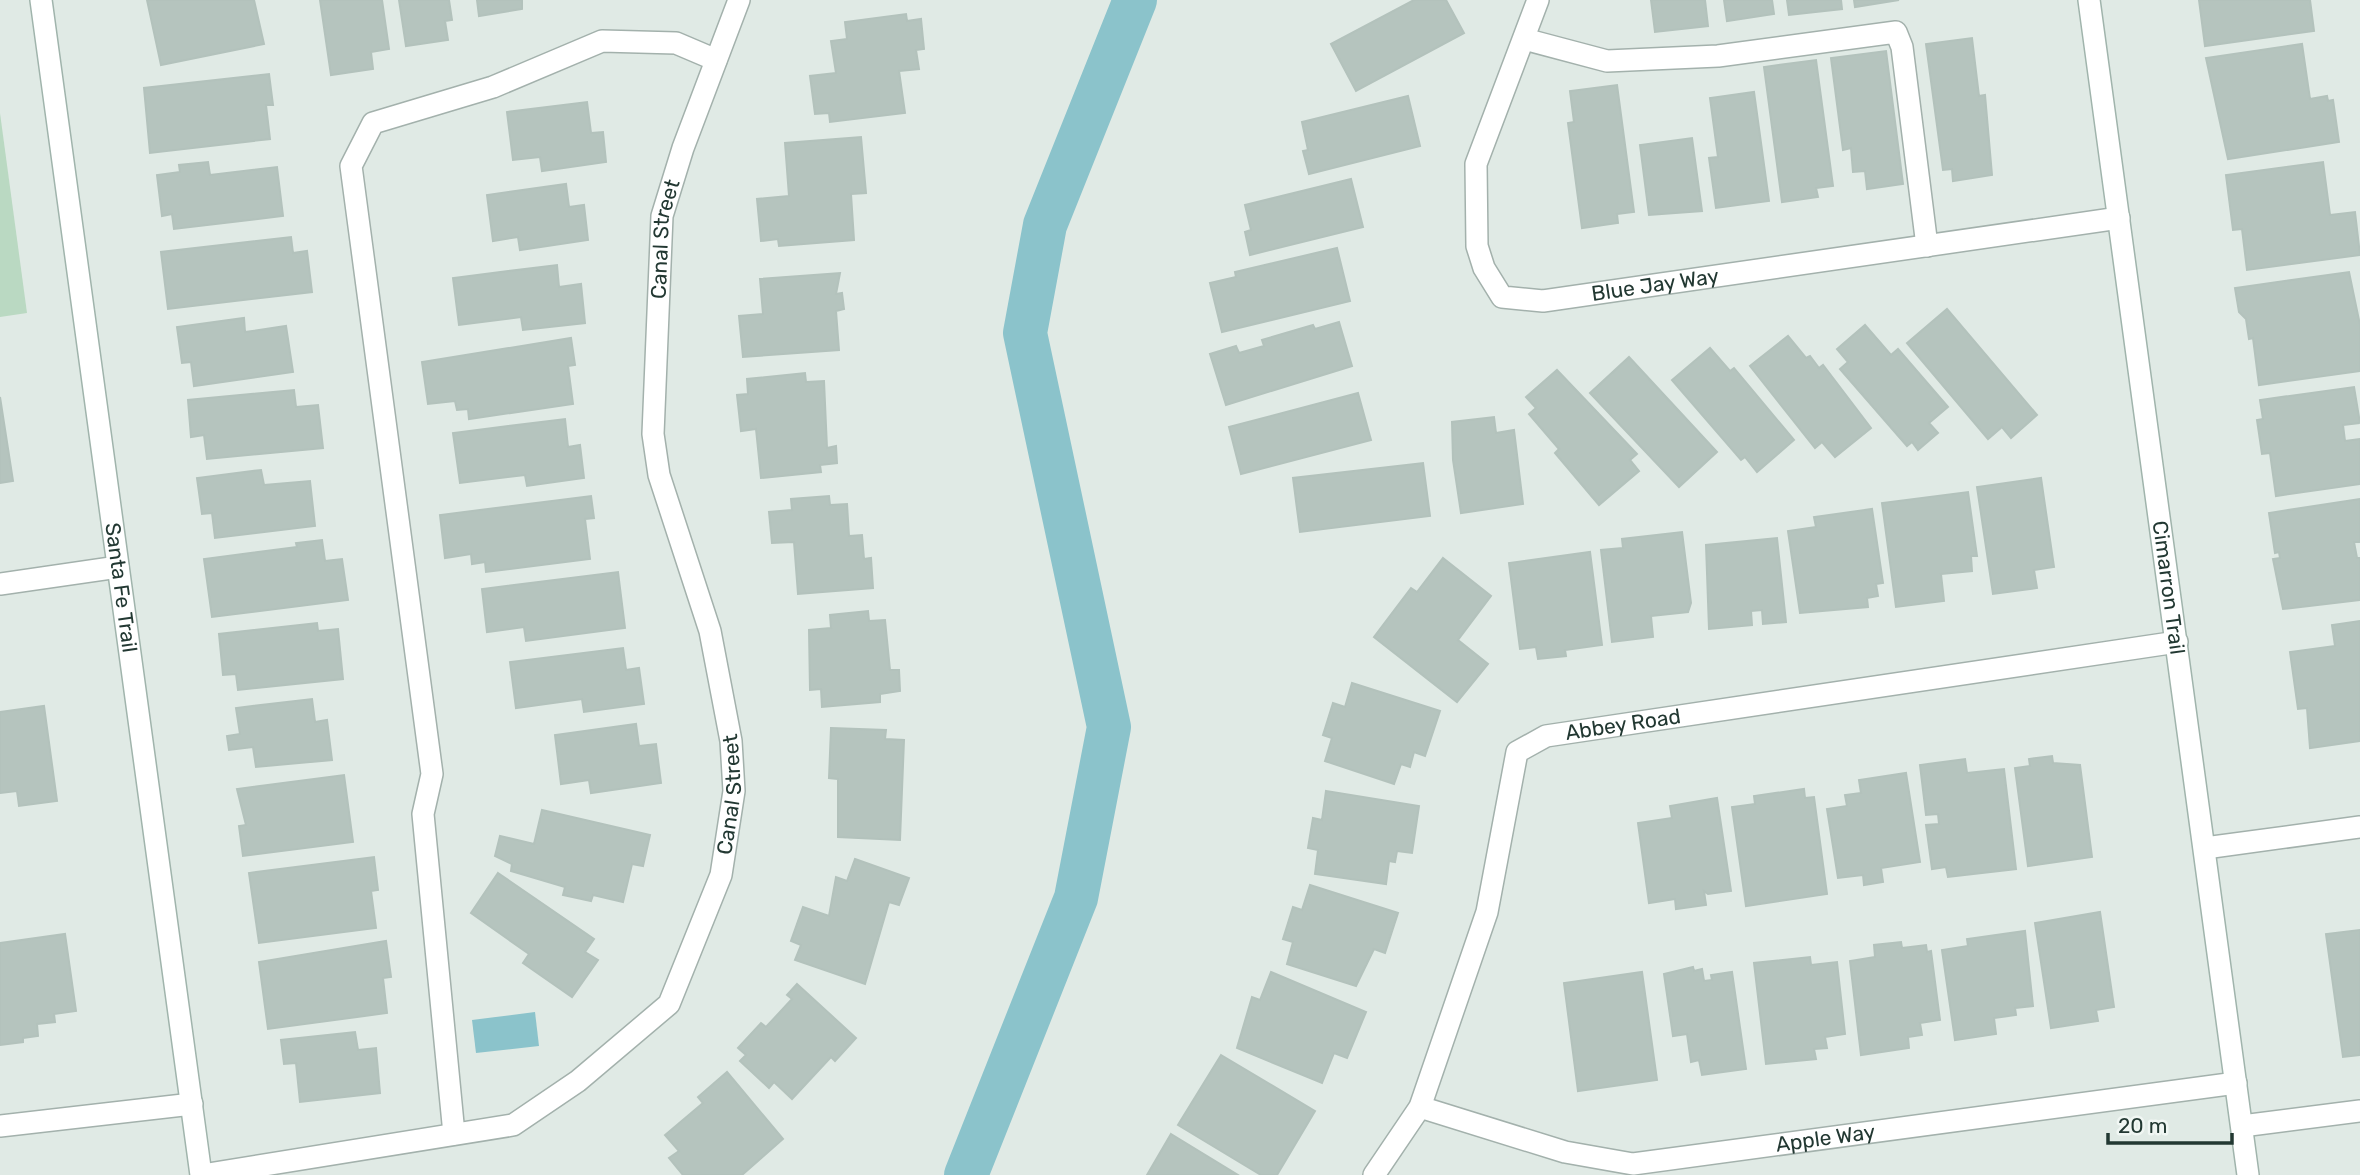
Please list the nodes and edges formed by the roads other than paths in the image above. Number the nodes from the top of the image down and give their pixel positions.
1 (41, 0) edge
2 (738, 0) edge
3 (1538, 0) edge
4 (2089, 0) edge
5 (1524, 39) junction
6 (716, 61) junction
7 (2119, 218) junction
8 (1927, 246) junction
9 (118, 567) junction
10 (0, 584) edge
11 (2177, 642) junction
12 (2360, 827) edge
13 (2205, 848) junction
14 (2236, 1083) junction
15 (192, 1104) junction
16 (1420, 1107) junction
17 (2360, 1111) edge
18 (0, 1126) edge
19 (2242, 1126) junction
20 (454, 1134) junction
21 (202, 1175) edge
22 (1374, 1175) edge
23 (2248, 1175) edge

1 - 9 street, Santa Fe Trail
2 - 6 street, Canal Street
3 - 5 street, Blue Jay Way
4 - 7 street, Cimarron Trail
5 - 8 street
5 - 8 street, Blue Jay Way
6 - 20 street, Canal Street
6 - 20 street
7 - 8 street, Blue Jay Way
7 - 11 street, Cimarron Trail
9 - 10 street
9 - 15 street, Santa Fe Trail
11 - 13 street, Cimarron Trail
11 - 16 street, Abbey Road
12 - 13 street
13 - 14 street, Cimarron Trail
14 - 16 street, Apple Way
14 - 19 street, Cimarron Trail
15 - 18 street
15 - 21 street, Santa Fe Trail
16 - 22 street, Abbey Road
17 - 19 street
19 - 23 street, Cimarron Trail
20 - 21 street, Canal Street

